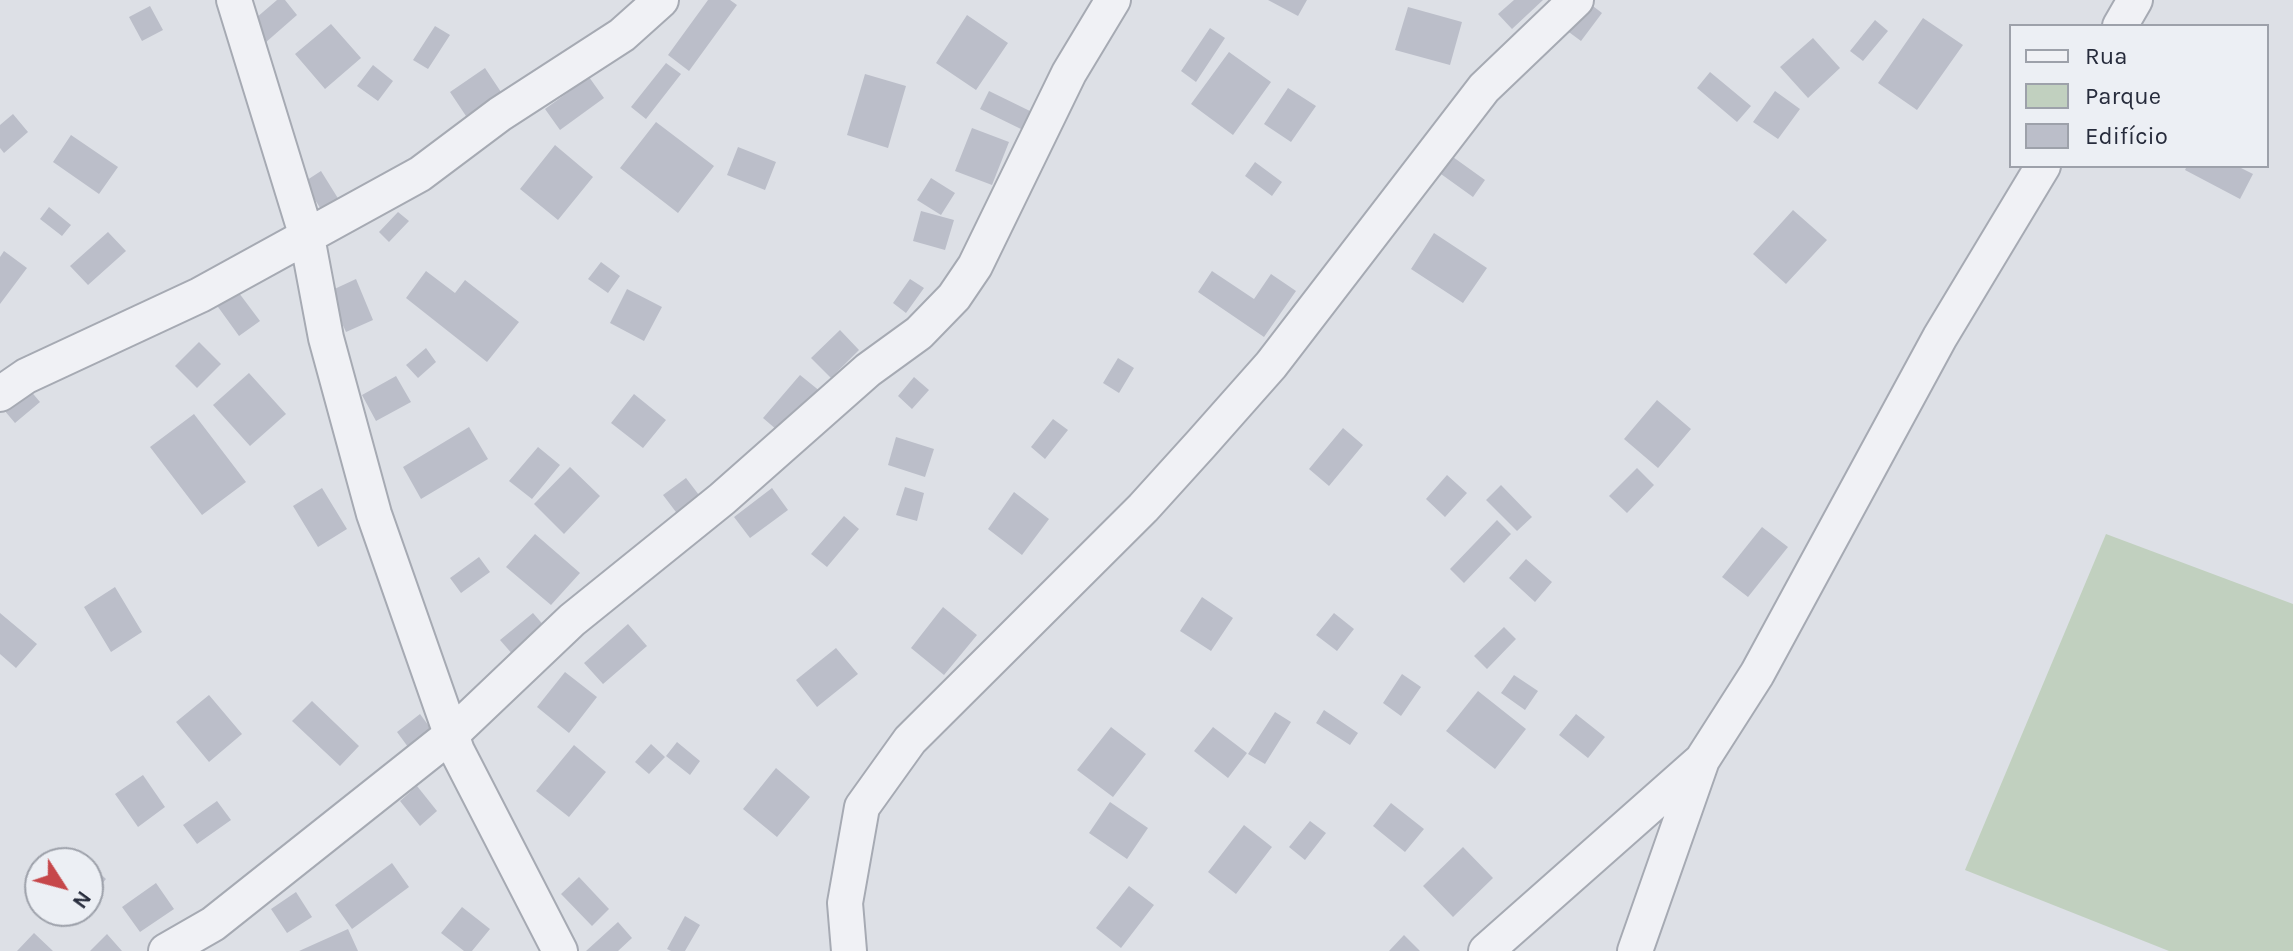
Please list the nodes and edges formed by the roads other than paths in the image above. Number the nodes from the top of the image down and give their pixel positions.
1 (234, 0) edge
2 (661, 0) edge
3 (1113, 0) edge
4 (1576, 0) edge
5 (2135, 0) edge
6 (2121, 24) edge
7 (2042, 168) edge
8 (307, 237) junction
9 (0, 394) edge
10 (451, 735) junction
11 (1702, 760) junction
12 (166, 951) edge
13 (560, 951) edge
14 (849, 951) edge
15 (1486, 951) edge
16 (1635, 951) edge

1 - 8 street
2 - 8 street
3 - 10 street
4 - 14 street
5 - 6 street
7 - 11 street
8 - 9 street
8 - 10 street
10 - 12 street
10 - 13 street
11 - 15 street
11 - 16 street

